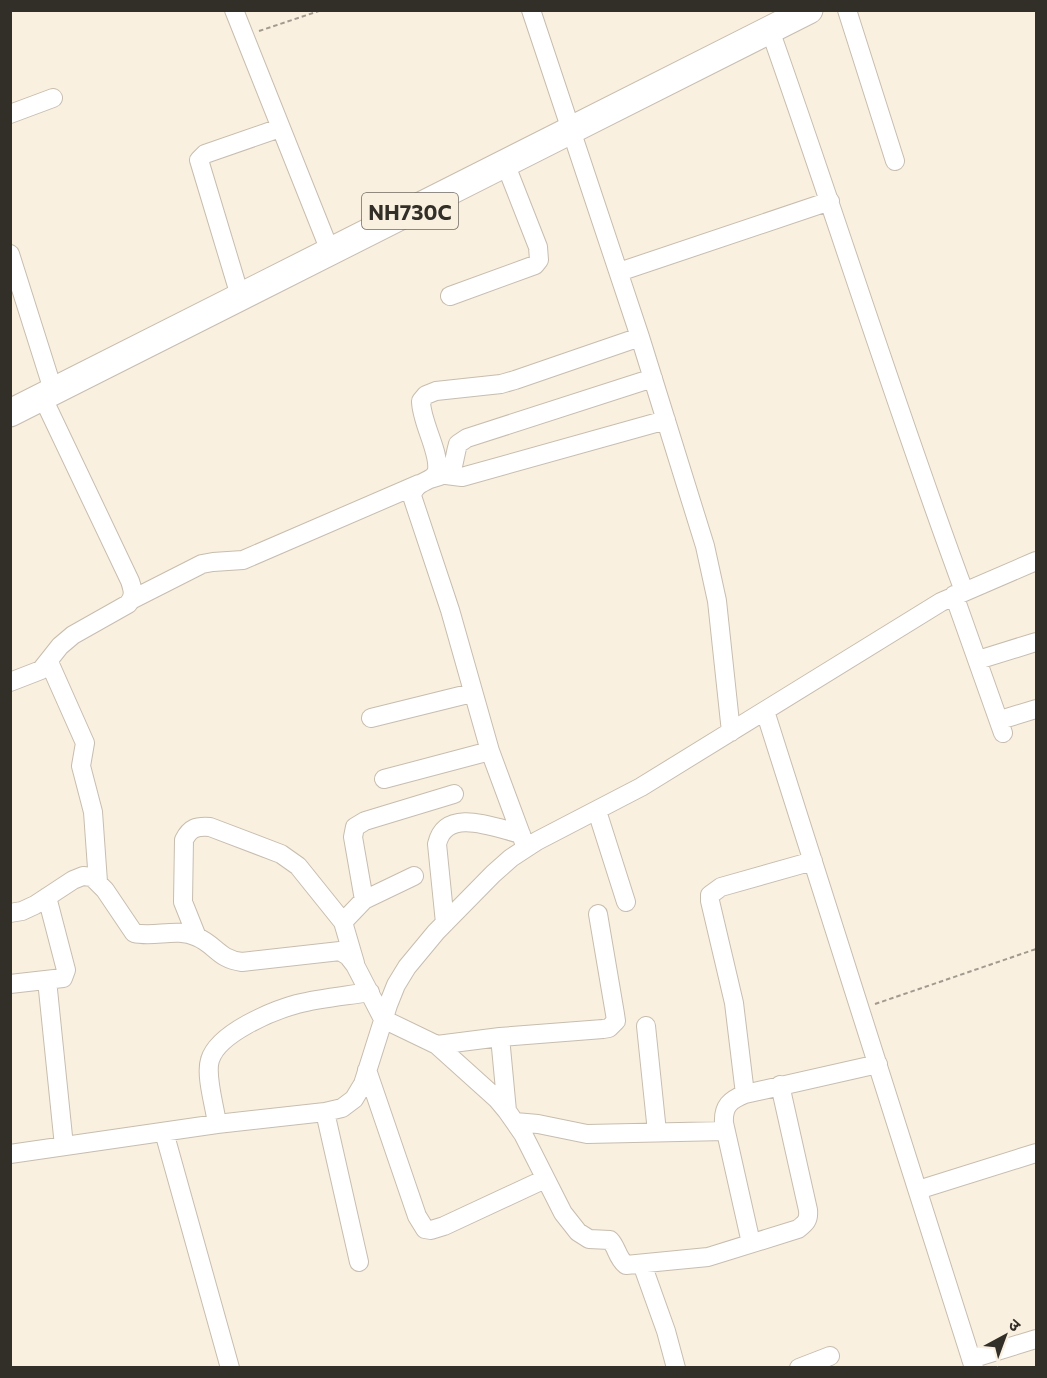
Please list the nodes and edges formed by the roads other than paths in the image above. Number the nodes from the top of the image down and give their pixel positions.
1 (234, 10) edge
2 (531, 10) edge
3 (809, 10) edge
4 (847, 10) edge
5 (770, 30) junction
6 (53, 98) dead end
7 (10, 114) edge
8 (280, 128) junction
9 (570, 129) junction
10 (895, 161) dead end
11 (506, 163) junction
12 (830, 201) junction
13 (330, 251) junction
14 (10, 254) edge
15 (619, 272) junction
16 (240, 296) junction
17 (450, 296) dead end
18 (640, 337) junction
19 (653, 378) junction
20 (48, 393) junction
21 (10, 413) edge
22 (666, 420) junction
23 (432, 479) junction
24 (1036, 561) edge
25 (959, 593) junction
26 (133, 599) junction
27 (1036, 642) edge
28 (978, 660) junction
29 (49, 662) junction
30 (10, 682) edge
31 (472, 693) junction
32 (1036, 710) edge
33 (765, 711) junction
34 (371, 718) dead end
35 (731, 732) junction
36 (490, 751) junction
37 (384, 779) dead end
38 (454, 794) dead end
39 (597, 811) junction
40 (524, 841) junction
41 (813, 861) junction
42 (414, 876) dead end
43 (98, 882) junction
44 (47, 897) junction
45 (364, 900) junction
46 (626, 902) dead end
47 (10, 913) edge
48 (598, 914) dead end
49 (343, 922) junction
50 (445, 923) junction
51 (197, 936) junction
52 (355, 965) junction
53 (47, 980) junction
54 (10, 984) edge
55 (370, 992) junction
56 (383, 1019) junction
57 (646, 1026) dead end
58 (500, 1037) junction
59 (437, 1045) junction
60 (878, 1064) junction
61 (367, 1070) junction
62 (780, 1085) junction
63 (745, 1094) junction
64 (325, 1112) junction
65 (511, 1116) junction
66 (218, 1124) junction
67 (726, 1131) junction
68 (164, 1132) junction
69 (657, 1132) junction
70 (64, 1146) junction
71 (1036, 1153) edge
72 (10, 1154) edge
73 (545, 1179) junction
74 (918, 1191) junction
75 (752, 1243) junction
76 (358, 1262) dead end
77 (642, 1264) junction
78 (1036, 1340) edge
79 (830, 1356) dead end
80 (973, 1363) edge
81 (230, 1368) edge
82 (676, 1368) edge
83 (799, 1368) edge

1 - 8 street
2 - 9 street
3 - 5 highway, NH730C
4 - 10 street
5 - 9 highway, NH730C
5 - 12 street
6 - 7 street
8 - 13 street
8 - 16 street
9 - 11 highway, NH730C
9 - 15 street
11 - 13 highway, NH730C
11 - 17 street
12 - 15 street
12 - 25 street
13 - 16 highway, NH730C
14 - 20 street
15 - 18 street
16 - 20 highway, NH730C
18 - 19 street
18 - 23 street
19 - 22 street
19 - 23 street
20 - 21 highway, NH730C
20 - 26 street
22 - 23 street
22 - 35 street
23 - 26 street
23 - 31 street
24 - 25 street
25 - 28 street
25 - 33 street
26 - 29 street
27 - 28 street
28 - 32 street
29 - 30 street
29 - 43 street
31 - 34 street
31 - 36 street
33 - 35 street
33 - 41 street
35 - 39 street
36 - 37 street
36 - 40 street
38 - 45 street
39 - 40 street
39 - 46 street
40 - 50 street
40 - 50 street
41 - 60 street
41 - 63 street
42 - 45 street
43 - 44 street
43 - 51 street
44 - 47 street
44 - 53 street
45 - 49 street
48 - 58 street
49 - 51 street
49 - 52 street
50 - 56 street
51 - 52 street
52 - 55 street
53 - 54 street
53 - 70 street
55 - 56 street
55 - 66 street
56 - 59 street
56 - 61 street
57 - 69 street
58 - 59 street
58 - 65 street
59 - 65 street
60 - 62 street
60 - 74 street
61 - 64 street
61 - 73 street
62 - 63 street
62 - 75 street
63 - 67 street
64 - 66 street
64 - 76 street
65 - 69 street
65 - 73 street
66 - 68 street
67 - 69 street
67 - 75 street
68 - 70 street
68 - 81 street
70 - 72 street
71 - 74 street
73 - 77 street
74 - 80 street
75 - 77 street
77 - 82 street
78 - 80 street
79 - 83 street

